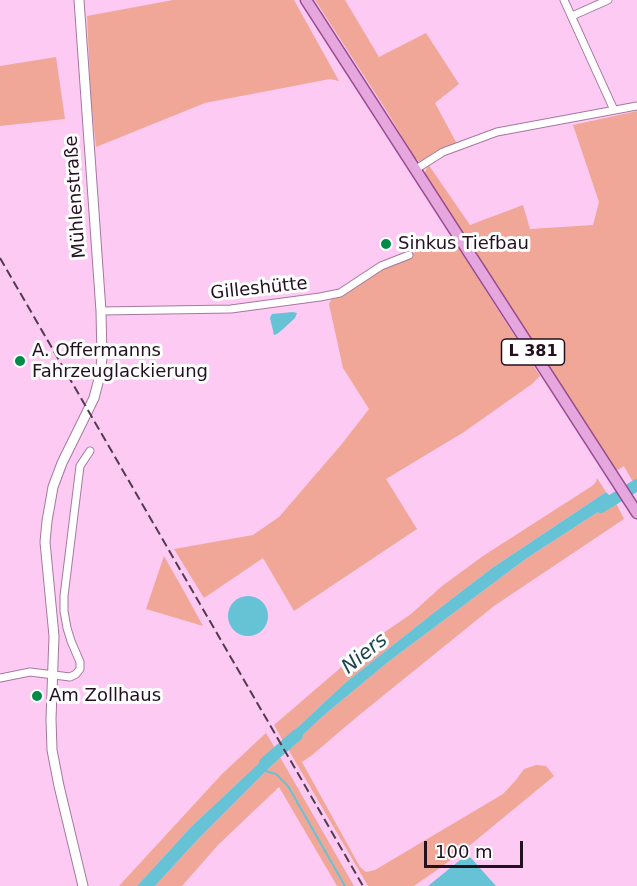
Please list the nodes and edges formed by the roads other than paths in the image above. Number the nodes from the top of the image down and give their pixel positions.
1 (79, 0) edge
2 (306, 0) edge
3 (564, 0) edge
4 (608, 0) edge
5 (572, 16) junction
6 (637, 106) edge
7 (614, 110) junction
8 (416, 170) junction
9 (409, 255) dead end
10 (101, 311) junction
11 (90, 451) dead end
12 (637, 513) edge
13 (53, 675) junction
14 (0, 678) edge
15 (83, 886) edge

1 - 10 street, Mühlenstraße
2 - 8 main road, L 381
3 - 5 street
4 - 5 street
5 - 7 street
6 - 7 street
7 - 8 street
8 - 12 main road, L 381
9 - 10 street, Gilleshütte
10 - 13 street, Mühlenstraße
11 - 13 street
13 - 14 street
13 - 15 street, Mühlenstraße

